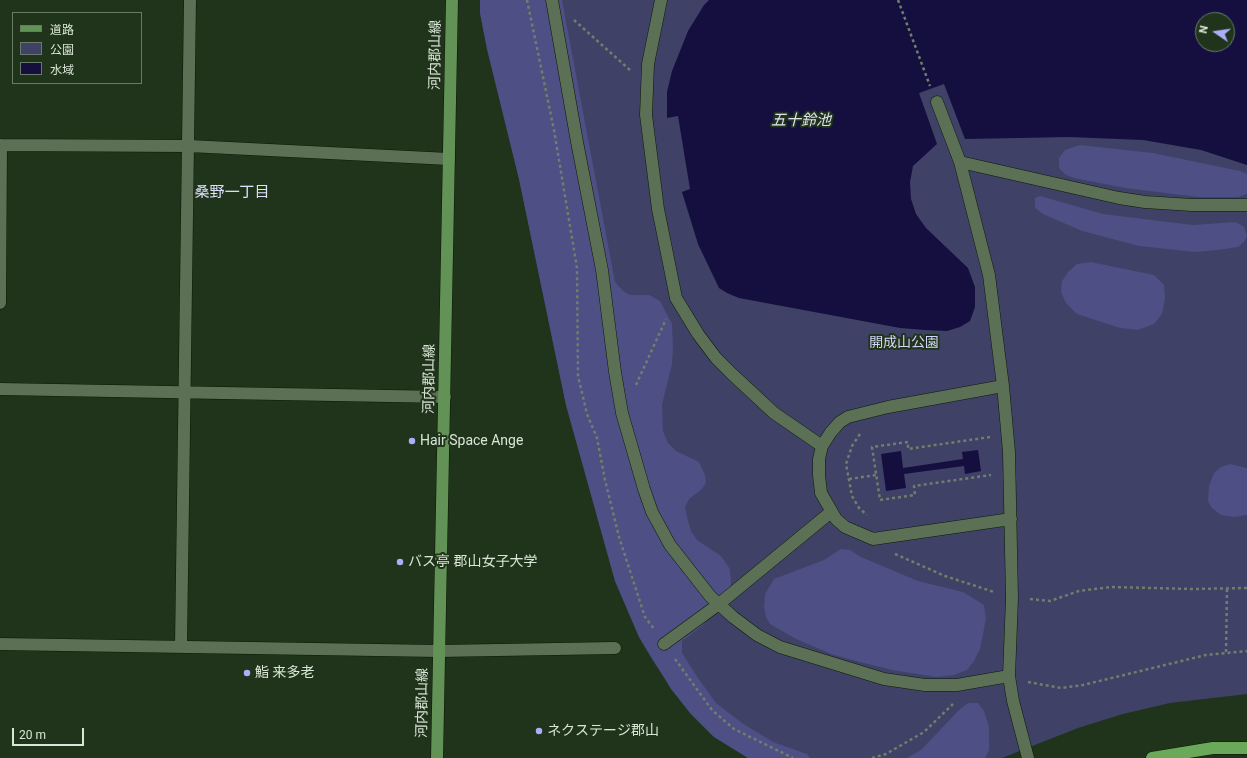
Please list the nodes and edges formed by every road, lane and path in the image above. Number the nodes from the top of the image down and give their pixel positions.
1 (190, 0) edge
2 (452, 0) edge
3 (661, 0) edge
4 (898, 0) edge
5 (553, 6) edge
6 (648, 87) junction
7 (937, 102) joint
8 (0, 145) edge
9 (189, 146) junction
10 (449, 159) junction
11 (960, 162) junction
12 (1247, 205) edge
13 (676, 298) junction
14 (0, 303) edge
15 (1003, 386) junction
16 (0, 389) edge
17 (184, 393) junction
18 (445, 397) junction
19 (622, 413) junction
20 (861, 431) dead end
21 (1008, 435) junction
22 (822, 446) junction
23 (1010, 472) junction
24 (876, 475) junction
25 (849, 479) junction
26 (831, 512) junction
27 (1011, 518) junction
28 (873, 519) dead end
29 (873, 539) junction
30 (1247, 588) edge
31 (1227, 589) junction
32 (1012, 598) junction
33 (719, 604) junction
34 (0, 644) edge
35 (664, 644) dead end
36 (181, 646) junction
37 (616, 648) dead end
38 (1247, 650) edge
39 (439, 651) junction
40 (1226, 652) junction
41 (1009, 676) junction
42 (964, 684) junction
43 (1247, 748) edge
44 (437, 758) edge
45 (872, 758) edge
46 (1028, 758) edge
47 (1152, 758) edge

1 - 9 street
2 - 10 main road, 河内郡山線
3 - 6 street
4 - 7 path
5 - 6 path
5 - 19 street
6 - 13 street
7 - 11 street
8 - 9 street
8 - 14 street
9 - 10 street
9 - 17 street
10 - 18 main road, 河内郡山線
11 - 12 street
11 - 15 street
13 - 19 path
13 - 22 street
15 - 21 street
15 - 22 street
16 - 17 street
17 - 18 street
17 - 36 street
18 - 39 main road, 河内郡山線
19 - 33 street
20 - 25 path
21 - 23 street
21 - 24 path
22 - 26 street
23 - 24 path
23 - 27 street
24 - 25 path
25 - 28 path
26 - 29 street
26 - 33 street
27 - 29 street
27 - 32 street
29 - 32 path
30 - 31 path
31 - 32 path
31 - 40 path
32 - 41 street
33 - 35 street
33 - 42 street
34 - 36 street
36 - 39 street
37 - 39 street
38 - 40 path
39 - 44 main road, 河内郡山線
40 - 41 path
41 - 42 street
41 - 46 street
42 - 45 path
43 - 47 highway

